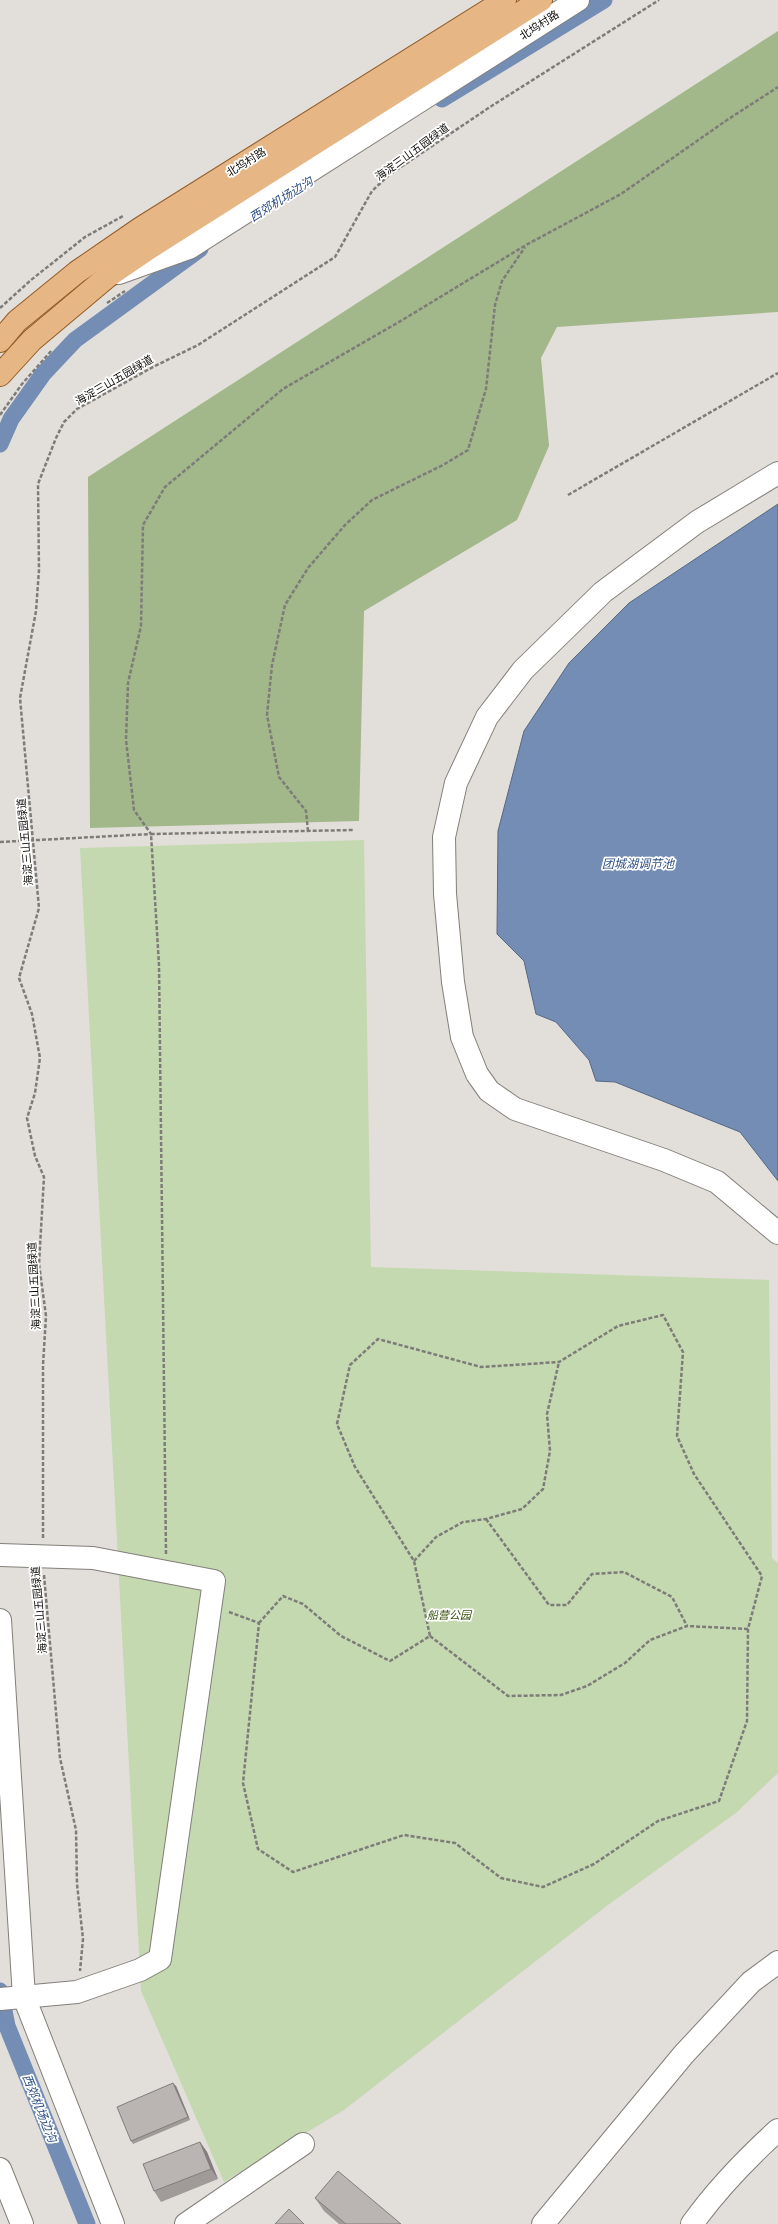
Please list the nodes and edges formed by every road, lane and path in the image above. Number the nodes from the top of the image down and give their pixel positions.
1 (505, 0) edge
2 (541, 0) edge
3 (578, 0) edge
4 (659, 0) edge
5 (778, 87) edge
6 (526, 245) junction
7 (107, 277) junction
8 (132, 286) dead end
9 (101, 308) dead end
10 (0, 341) edge
11 (55, 346) dead end
12 (778, 373) edge
13 (0, 375) edge
14 (0, 415) edge
15 (778, 473) edge
16 (568, 495) dead end
17 (354, 830) dead end
18 (308, 831) junction
19 (151, 834) junction
20 (32, 841) junction
21 (0, 842) edge
22 (778, 1233) edge
23 (559, 1362) junction
24 (486, 1519) junction
25 (0, 1555) edge
26 (43, 1557) junction
27 (414, 1561) junction
28 (166, 1572) junction
29 (209, 1606) junction
30 (0, 1620) edge
31 (260, 1622) junction
32 (687, 1626) junction
33 (748, 1629) junction
34 (430, 1636) junction
35 (778, 1962) edge
36 (77, 1992) junction
37 (11, 1998) edge
38 (778, 2130) edge
39 (303, 2144) dead end
40 (0, 2169) edge
41 (22, 2224) edge
42 (113, 2224) edge
43 (186, 2224) edge
44 (543, 2224) edge
45 (692, 2224) edge

1 - 10 main road, 北坞村路
2 - 7 main road, 北坞村路
3 - 7 street, 北坞村路
4 - 20 path, 海淀三山五园绿道
5 - 6 path
6 - 18 path
6 - 19 path
7 - 13 main road, 北坞村路
8 - 9 path
11 - 14 path
12 - 16 path
15 - 22 street
17 - 18 path
18 - 19 path
19 - 20 path
19 - 28 path
20 - 21 path
20 - 26 path, 海淀三山五园绿道
23 - 24 path
23 - 27 path
23 - 33 path
24 - 27 path
24 - 32 path
25 - 26 street
26 - 28 street
26 - 36 path, 海淀三山五园绿道
27 - 34 path
28 - 29 street
29 - 31 path
29 - 36 street
30 - 37 street
31 - 33 path
31 - 34 path
32 - 33 path
32 - 34 path
35 - 44 street
36 - 37 street
37 - 42 street
38 - 45 street
39 - 43 street
40 - 41 street

